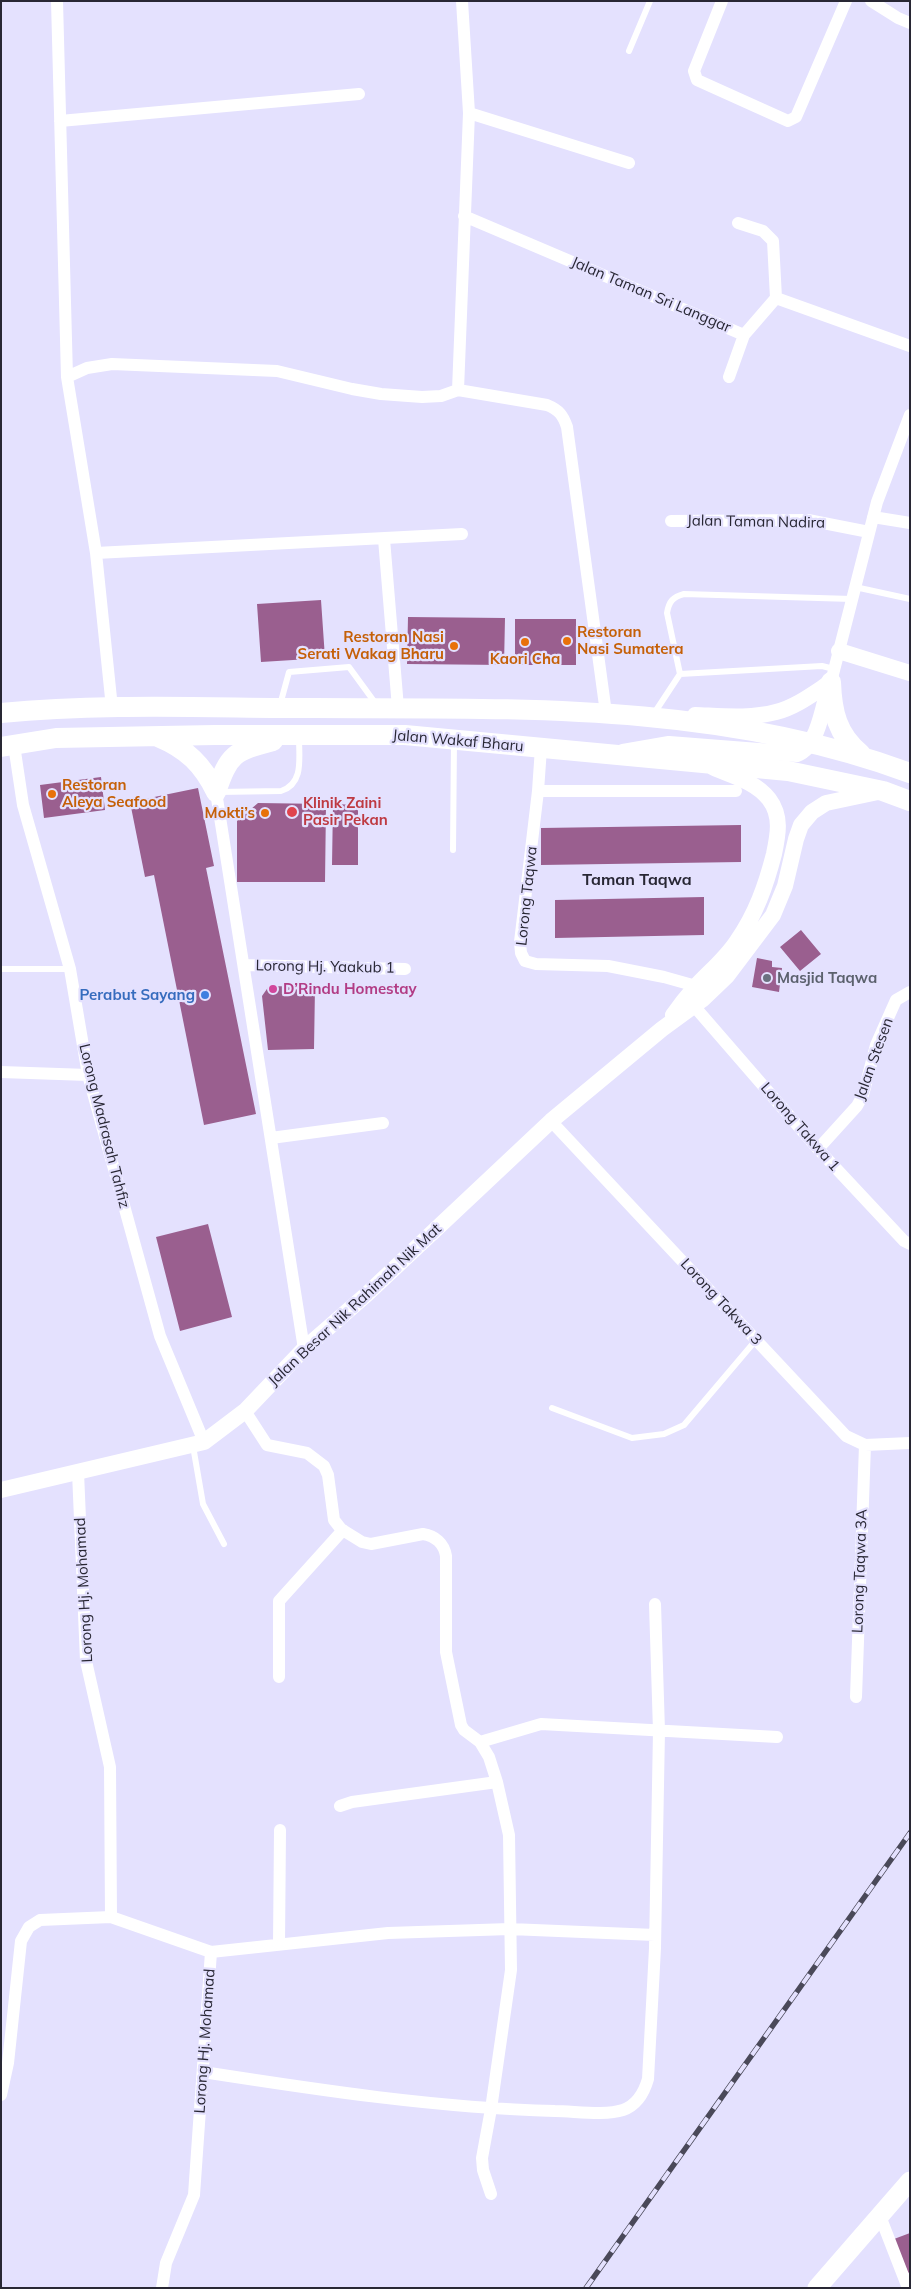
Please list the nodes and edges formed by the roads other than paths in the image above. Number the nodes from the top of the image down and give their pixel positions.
1 (57, 1) edge
2 (462, 1) edge
3 (650, 1) edge
4 (722, 1) edge
5 (846, 1) edge
6 (871, 1) edge
7 (910, 23) edge
8 (629, 51) dead end
9 (359, 94) dead end
10 (469, 113) junction
11 (60, 121) junction
12 (629, 162) dead end
13 (464, 216) junction
14 (738, 223) dead end
15 (776, 298) junction
16 (744, 335) junction
17 (910, 346) edge
18 (67, 377) junction
19 (729, 377) dead end
20 (458, 390) junction
21 (910, 415) edge
22 (873, 517) junction
23 (671, 521) dead end
24 (910, 523) edge
25 (869, 532) junction
26 (462, 534) dead end
27 (384, 539) junction
28 (96, 553) junction
29 (854, 593) junction
30 (910, 599) edge
31 (838, 652) junction
32 (910, 673) edge
33 (680, 674) junction
34 (832, 676) junction
35 (112, 708) junction
36 (279, 708) junction
37 (389, 708) junction
38 (1, 713) edge
39 (606, 713) junction
40 (653, 716) junction
41 (299, 734) junction
42 (155, 736) junction
43 (454, 740) junction
44 (813, 742) junction
45 (8, 746) edge
46 (540, 748) junction
47 (613, 754) junction
48 (867, 758) junction
49 (699, 762) junction
50 (910, 773) edge
51 (538, 791) junction
52 (736, 791) dead end
53 (883, 791) junction
54 (216, 792) junction
55 (910, 801) edge
56 (453, 850) dead end
57 (244, 965) junction
58 (1, 969) edge
59 (70, 969) junction
60 (405, 969) dead end
61 (696, 986) junction
62 (910, 992) edge
63 (694, 1006) junction
64 (662, 1029) junction
65 (1, 1072) edge
66 (88, 1075) junction
67 (550, 1121) junction
68 (383, 1122) dead end
69 (271, 1138) junction
70 (818, 1149) junction
71 (910, 1244) edge
72 (756, 1340) junction
73 (304, 1349) junction
74 (552, 1408) dead end
75 (245, 1412) junction
76 (198, 1443) junction
77 (910, 1443) edge
78 (865, 1445) junction
79 (78, 1472) junction
80 (1, 1490) edge
81 (343, 1530) junction
82 (224, 1544) dead end
83 (655, 1604) dead end
84 (279, 1677) dead end
85 (856, 1697) dead end
86 (659, 1730) junction
87 (778, 1737) dead end
88 (480, 1742) junction
89 (497, 1782) junction
90 (340, 1806) dead end
91 (280, 1830) dead end
92 (111, 1917) junction
93 (510, 1929) junction
94 (654, 1935) junction
95 (279, 1944) junction
96 (211, 1952) junction
97 (203, 2072) junction
98 (2, 2087) edge
99 (491, 2110) junction
100 (910, 2181) edge
101 (491, 2194) dead end
102 (880, 2216) junction
103 (162, 2288) edge
104 (816, 2288) edge
105 (908, 2288) edge

1 - 11 street
2 - 10 street
3 - 8 lane
4 - 5 street
6 - 7 street
9 - 11 street
10 - 12 street
10 - 13 street
11 - 18 street
13 - 16 street, Jalan Taman Sri Langgar
13 - 20 street
14 - 15 street
15 - 16 street, Jalan Taman Sri Langgar
15 - 17 street
16 - 19 street
18 - 20 street
18 - 28 street
20 - 39 street
21 - 22 street
22 - 24 street
22 - 25 street
23 - 25 street, Jalan Taman Nadira
25 - 29 street
26 - 27 street
27 - 28 street
27 - 37 street
28 - 35 street
29 - 30 lane
29 - 31 street
29 - 33 lane
31 - 32 street
31 - 34 street
33 - 34 lane
33 - 40 lane
34 - 40 street, Jalan Wakaf Bharu
34 - 44 street
34 - 48 main road
35 - 36 main road, Jalan Wakaf Bharu
35 - 38 main road, Jalan Wakaf Bharu
36 - 37 main road, Jalan Wakaf Bharu
36 - 37 lane
37 - 39 main road, Jalan Wakaf Bharu
39 - 40 main road, Jalan Wakaf Bharu
40 - 44 main road, Jalan Wakaf Bharu
41 - 42 main road, Jalan Wakaf Bharu
41 - 43 main road, Jalan Wakaf Bharu
41 - 54 main road
41 - 54 lane
42 - 45 main road, Jalan Wakaf Bharu
42 - 54 main road
43 - 46 main road, Jalan Wakaf Bharu
43 - 56 lane
44 - 47 street
44 - 48 main road, Jalan Wakaf Bharu
45 - 59 street, Lorong Madrasah Tahfiz
46 - 47 main road, Jalan Wakaf Bharu
46 - 51 street, Lorong Taqwa
47 - 49 main road, Jalan Wakaf Bharu
48 - 50 main road, Jalan Wakaf Bharu
49 - 53 main road, Jalan Wakaf Bharu
49 - 61 street, Jalan Besar Nik Rahimah Nik Mat
51 - 52 street
51 - 61 street, Lorong Taqwa
53 - 55 main road, Jalan Wakaf Bharu
53 - 63 street, Jalan Besar Nik Rahimah Nik Mat
54 - 57 street
57 - 60 street, Lorong Hj. Yaakub 1
57 - 69 street
58 - 59 lane
59 - 66 street, Lorong Madrasah Tahfiz
61 - 64 street, Jalan Besar Nik Rahimah Nik Mat
62 - 70 street, Jalan Stesen
63 - 64 street, Jalan Besar Nik Rahimah Nik Mat
63 - 70 street, Lorong Takwa 1
64 - 67 street, Jalan Besar Nik Rahimah Nik Mat
65 - 66 street
66 - 76 street, Lorong Madrasah Tahfiz
67 - 72 street, Lorong Takwa 3
67 - 73 street, Jalan Besar Nik Rahimah Nik Mat
68 - 69 street
69 - 73 street
70 - 71 street, Lorong Takwa 1
72 - 74 lane
72 - 78 street, Lorong Takwa 3
73 - 75 street, Jalan Besar Nik Rahimah Nik Mat
75 - 76 street, Jalan Besar Nik Rahimah Nik Mat
75 - 81 street
76 - 79 street, Jalan Besar Nik Rahimah Nik Mat
76 - 82 lane
77 - 78 street
78 - 85 street, Lorong Taqwa 3A
79 - 80 street, Jalan Besar Nik Rahimah Nik Mat
79 - 92 street, Lorong Hj. Mohamad
81 - 84 street
81 - 88 street
83 - 86 street
86 - 87 street
86 - 88 street
86 - 94 street
88 - 89 street
89 - 90 street
89 - 93 street
91 - 95 street
92 - 96 street, Lorong Hj. Mohamad
92 - 98 street
93 - 94 street
93 - 95 street
93 - 99 street
94 - 99 street
95 - 96 street
96 - 97 street, Lorong Hj. Mohamad
97 - 99 street
97 - 103 street, Lorong Hj. Mohamad
99 - 101 street
100 - 102 main road
102 - 104 main road
102 - 105 street

